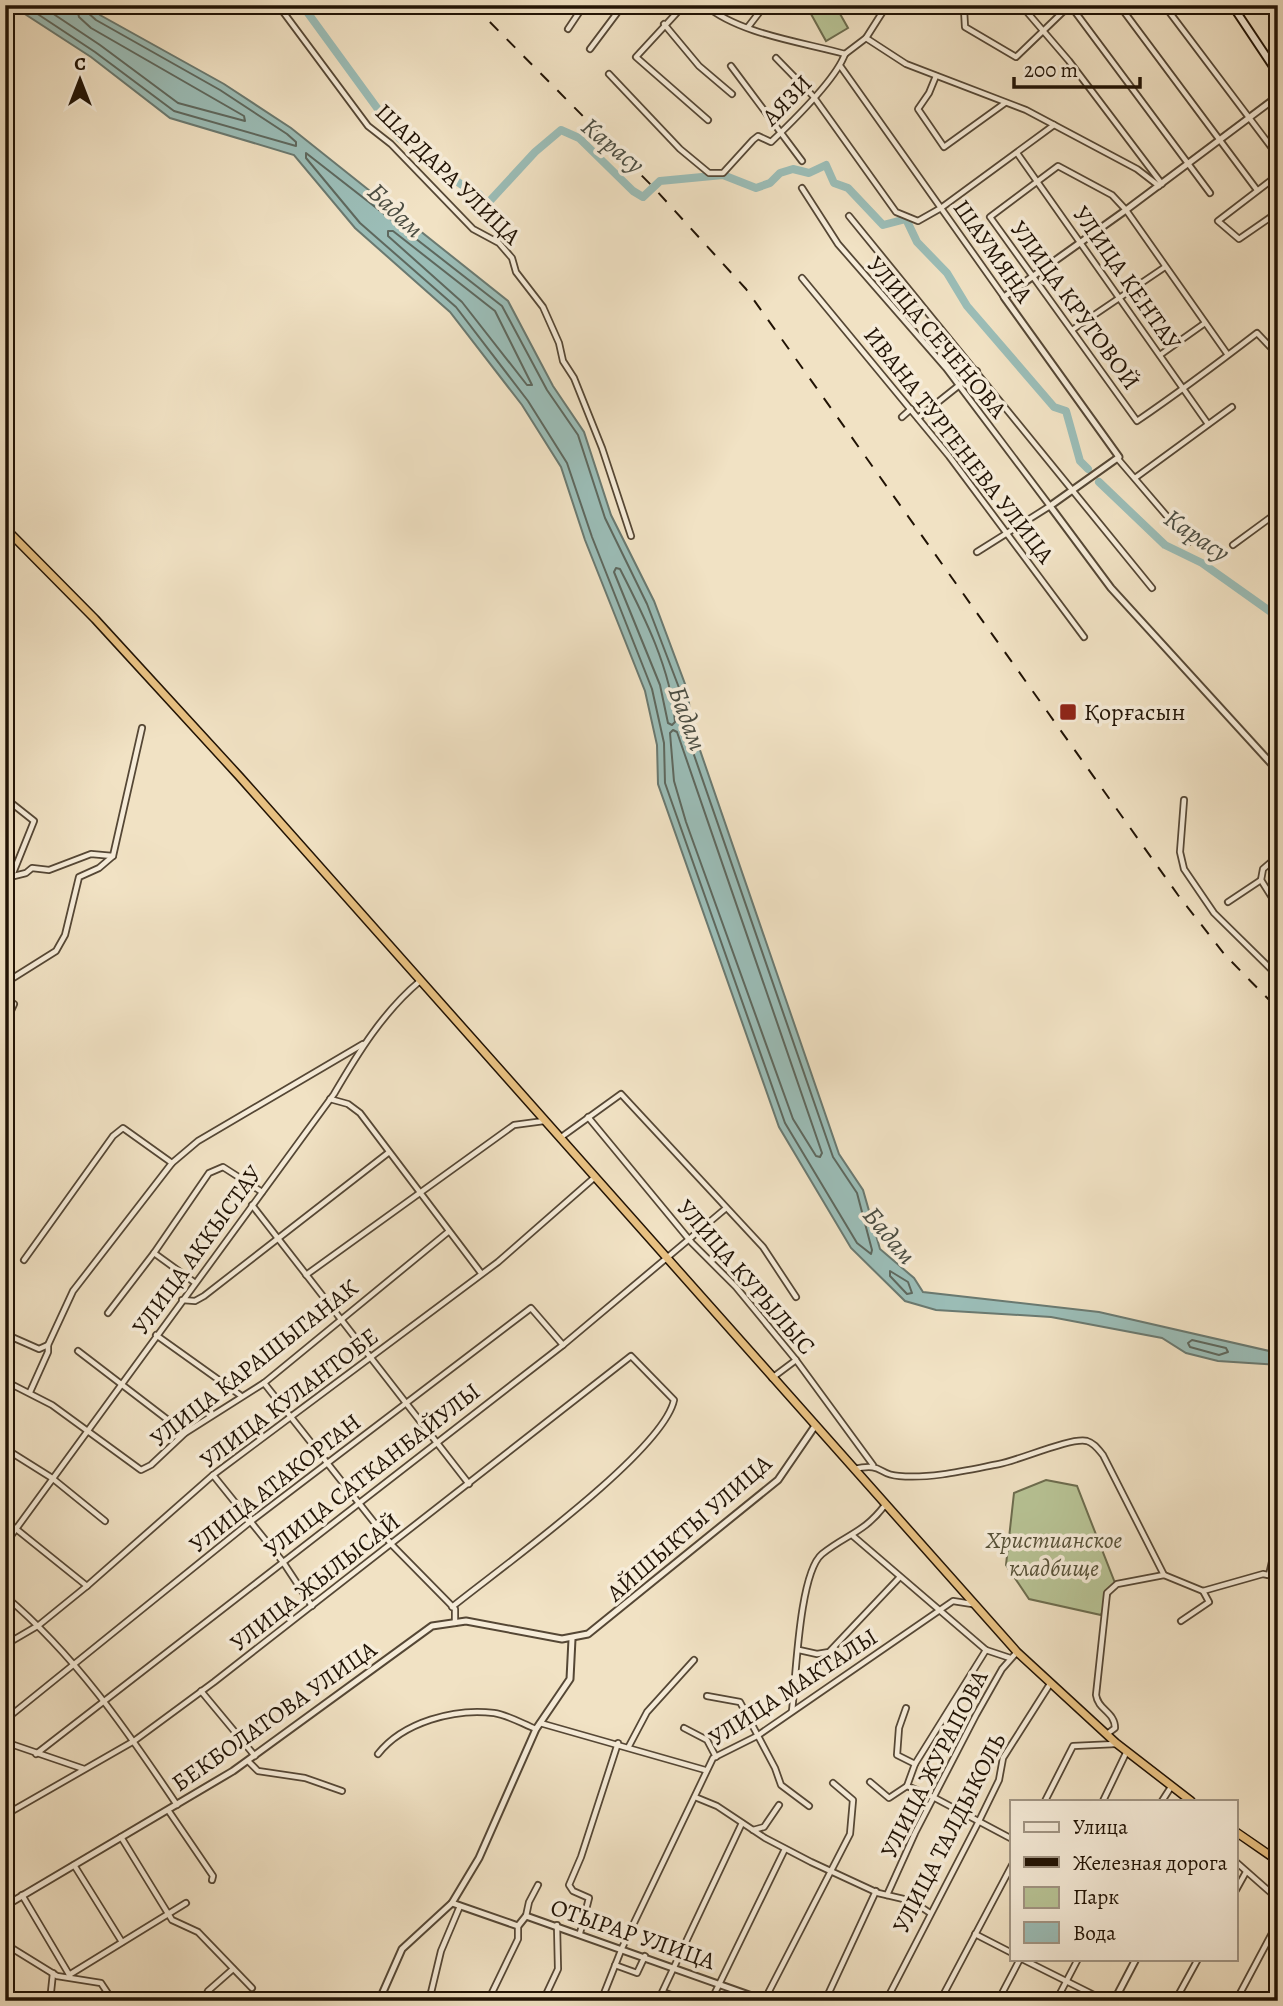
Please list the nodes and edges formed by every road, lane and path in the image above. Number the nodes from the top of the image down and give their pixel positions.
1 (278, 5) edge
2 (584, 5) edge
3 (623, 5) edge
4 (684, 5) edge
5 (705, 5) edge
6 (765, 5) edge
7 (887, 5) edge
8 (1021, 5) edge
9 (1070, 5) edge
10 (1119, 5) edge
11 (1164, 5) edge
12 (1232, 5) edge
13 (1252, 5) edge
14 (977, 10) dead end
15 (1239, 14) junction
16 (664, 24) junction
17 (748, 27) junction
18 (568, 29) dead end
19 (1043, 30) junction
20 (866, 38) junction
21 (590, 49) dead end
22 (845, 54) junction
23 (776, 58) dead end
24 (731, 66) dead end
25 (841, 67) junction
26 (609, 74) dead end
27 (1278, 74) edge
28 (936, 76) junction
29 (732, 94) dead end
30 (813, 96) junction
31 (1278, 96) edge
32 (1006, 102) junction
33 (1250, 118) junction
34 (708, 120) dead end
35 (1054, 125) junction
36 (782, 132) junction
37 (1220, 140) junction
38 (1017, 153) junction
39 (1278, 156) edge
40 (802, 161) dead end
41 (1189, 163) junction
42 (1278, 175) edge
43 (1037, 181) junction
44 (1160, 185) junction
45 (802, 187) dead end
46 (1257, 190) junction
47 (1210, 193) dead end
48 (941, 208) junction
49 (1126, 210) junction
50 (1278, 212) edge
51 (849, 216) dead end
52 (1082, 243) junction
53 (1165, 267) junction
54 (1034, 277) junction
55 (803, 278) dead end
56 (1004, 297) junction
57 (1120, 297) junction
58 (1205, 323) junction
59 (1072, 330) junction
60 (1160, 355) junction
61 (1228, 355) junction
62 (1278, 355) edge
63 (977, 371) junction
64 (958, 384) junction
65 (1184, 388) junction
66 (1278, 395) edge
67 (1278, 404) edge
68 (1232, 407) dead end
69 (911, 409) junction
70 (902, 417) dead end
71 (918, 418) junction
72 (1208, 424) junction
73 (1118, 457) junction
74 (1135, 478) junction
75 (1073, 491) junction
76 (1050, 506) junction
77 (1278, 512) edge
78 (5, 528) edge
79 (1007, 533) junction
80 (631, 537) dead end
81 (1189, 542) dead end
82 (1233, 545) dead end
83 (977, 552) dead end
84 (1152, 588) dead end
85 (1084, 637) dead end
86 (142, 729) dead end
87 (1278, 771) edge
88 (5, 798) edge
89 (1185, 800) dead end
90 (113, 856) junction
91 (1278, 856) edge
92 (13, 876) junction
93 (1261, 880) junction
94 (5, 893) edge
95 (1228, 902) dead end
96 (1278, 908) edge
97 (1278, 976) edge
98 (420, 981) junction
99 (5, 983) edge
100 (5, 999) edge
101 (5, 1024) edge
102 (363, 1044) junction
103 (330, 1099) junction
104 (588, 1117) junction
105 (544, 1121) junction
106 (560, 1138) junction
107 (388, 1153) junction
108 (172, 1163) junction
109 (596, 1176) junction
110 (262, 1192) junction
111 (418, 1193) junction
112 (252, 1205) junction
113 (725, 1209) junction
114 (448, 1232) junction
115 (279, 1237) junction
116 (690, 1241) junction
117 (154, 1253) junction
118 (665, 1257) junction
119 (24, 1260) dead end
120 (481, 1273) junction
121 (306, 1275) junction
122 (194, 1282) junction
123 (796, 1297) dead end
124 (182, 1300) junction
125 (108, 1313) dead end
126 (341, 1319) junction
127 (5, 1335) edge
128 (156, 1335) junction
129 (48, 1345) junction
130 (563, 1345) junction
131 (78, 1351) dead end
132 (373, 1358) junction
133 (796, 1360) junction
134 (772, 1378) junction
135 (5, 1381) edge
136 (120, 1383) junction
137 (264, 1383) junction
138 (30, 1392) junction
139 (240, 1395) junction
140 (407, 1404) junction
141 (290, 1417) junction
142 (815, 1426) junction
143 (5, 1429) edge
144 (86, 1432) junction
145 (185, 1433) junction
146 (438, 1441) junction
147 (327, 1463) junction
148 (873, 1465) junction
149 (853, 1469) junction
150 (213, 1475) junction
151 (52, 1478) junction
152 (469, 1484) junction
153 (358, 1503) junction
154 (885, 1504) junction
155 (5, 1520) edge
156 (105, 1521) dead end
157 (250, 1522) junction
158 (17, 1527) junction
159 (1278, 1535) edge
160 (853, 1536) junction
161 (5, 1544) edge
162 (392, 1545) junction
163 (283, 1562) junction
164 (1164, 1575) junction
165 (1269, 1576) junction
166 (1278, 1577) edge
167 (899, 1578) junction
168 (87, 1586) junction
169 (1203, 1591) junction
170 (5, 1596) edge
171 (976, 1605) junction
172 (312, 1606) junction
173 (452, 1606) junction
174 (937, 1611) junction
175 (1181, 1621) dead end
176 (455, 1623) junction
177 (39, 1625) junction
178 (572, 1639) junction
179 (5, 1650) edge
180 (799, 1650) junction
181 (986, 1650) junction
182 (1014, 1655) junction
183 (694, 1660) dead end
184 (75, 1663) junction
185 (1050, 1684) junction
186 (201, 1691) junction
187 (708, 1696) dead end
188 (105, 1703) junction
189 (906, 1708) dead end
190 (792, 1712) junction
191 (5, 1720) edge
192 (538, 1726) junction
193 (684, 1728) dead end
194 (1106, 1734) junction
195 (757, 1736) junction
196 (134, 1741) junction
197 (5, 1742) edge
198 (618, 1743) junction
199 (1116, 1743) junction
200 (629, 1746) junction
201 (1126, 1751) junction
202 (36, 1754) junction
203 (378, 1754) dead end
204 (255, 1756) junction
205 (716, 1757) junction
206 (248, 1761) junction
207 (915, 1764) junction
208 (85, 1769) junction
209 (705, 1770) junction
210 (870, 1782) dead end
211 (834, 1783) dead end
212 (907, 1786) junction
213 (1171, 1787) junction
214 (342, 1791) dead end
215 (695, 1797) junction
216 (933, 1797) junction
217 (1046, 1800) edge
218 (1103, 1800) edge
219 (1163, 1800) edge
220 (1190, 1800) edge
221 (177, 1805) junction
222 (779, 1805) dead end
223 (809, 1806) dead end
224 (168, 1810) junction
225 (5, 1815) edge
226 (979, 1821) junction
227 (742, 1823) junction
228 (752, 1830) junction
229 (1238, 1833) edge
230 (121, 1837) junction
231 (1010, 1838) edge
232 (785, 1849) junction
233 (1278, 1861) edge
234 (1238, 1864) edge
235 (74, 1865) junction
236 (830, 1869) junction
237 (1010, 1869) edge
238 (1245, 1872) junction
239 (212, 1880) dead end
240 (538, 1885) dead end
241 (1238, 1886) edge
242 (876, 1891) junction
243 (22, 1895) junction
244 (887, 1895) junction
245 (1278, 1899) edge
246 (186, 1903) dead end
247 (452, 1903) junction
248 (5, 1906) edge
249 (460, 1906) junction
250 (930, 1913) junction
251 (169, 1914) junction
252 (526, 1916) junction
253 (1278, 1922) edge
254 (518, 1926) junction
255 (558, 1926) junction
256 (580, 1933) junction
257 (975, 1934) junction
258 (5, 1939) edge
259 (122, 1942) junction
260 (622, 1948) junction
261 (1010, 1952) edge
262 (645, 1956) junction
263 (1020, 1960) edge
264 (1023, 1960) edge
265 (1077, 1960) edge
266 (1135, 1960) edge
267 (1197, 1960) edge
268 (615, 1965) junction
269 (675, 1966) junction
270 (233, 1969) junction
271 (53, 1973) junction
272 (70, 1976) junction
273 (1066, 1982) junction
274 (719, 1983) junction
275 (252, 1989) dead end
276 (663, 1992) junction
277 (50, 2001) edge
278 (113, 2001) edge
279 (203, 2001) edge
280 (379, 2001) edge
281 (429, 2001) edge
282 (488, 2001) edge
283 (542, 2001) edge
284 (601, 2001) edge
285 (659, 2001) edge
286 (687, 2001) edge
287 (712, 2001) edge
288 (765, 2001) edge
289 (825, 2001) edge
290 (886, 2001) edge
291 (940, 2001) edge
292 (998, 2001) edge
293 (1056, 2001) edge
294 (1106, 2001) edge
295 (1114, 2001) edge
296 (1175, 2001) edge
297 (1236, 2001) edge

1 - 80 street, ШАРДАРА УЛИЦА
2 - 18 street
3 - 21 street
4 - 16 street
5 - 17 street
6 - 17 street
7 - 20 street
8 - 19 street
9 - 19 street
9 - 41 street
10 - 37 street
11 - 33 street
12 - 15 main road
13 - 15 street
14 - 19 street
15 - 27 main road
16 - 29 street
16 - 34 street
17 - 22 street
19 - 44 street
20 - 22 street
20 - 28 street
22 - 25 street, АЯЗИ
23 - 30 street
24 - 36 street
25 - 30 street, АЯЗИ
25 - 48 street, ШАУМЯНА
26 - 36 street, АЯЗИ
28 - 32 street
28 - 32 street
30 - 36 street, АЯЗИ
30 - 48 street
31 - 33 street
32 - 35 street
33 - 37 street
33 - 39 street
35 - 38 street
35 - 44 street
36 - 40 street
37 - 41 street
37 - 46 street
38 - 43 street, УЛИЦА КЕНТАУ
38 - 48 street
41 - 44 street
41 - 47 street
42 - 46 street
43 - 49 street, УЛИЦА КРУГОВОЙ
43 - 52 street, УЛИЦА КЕНТАУ
43 - 54 street, УЛИЦА КРУГОВОЙ
44 - 49 street
45 - 64 street, УЛИЦА СЕЧЕНОВА
46 - 50 street
48 - 56 street, ШАУМЯНА
49 - 52 street
49 - 53 street, УЛИЦА КРУГОВОЙ
51 - 63 street
52 - 54 street
52 - 57 street, УЛИЦА КЕНТАУ
53 - 57 street
53 - 58 street, УЛИЦА КРУГОВОЙ
54 - 56 street
54 - 59 street, УЛИЦА КРУГОВОЙ
55 - 69 street, ИВАНА ТУРГЕНЕВА УЛИЦА
56 - 73 street, ШАУМЯНА
57 - 59 street
57 - 60 street, УЛИЦА КЕНТАУ
58 - 60 street
58 - 61 street, УЛИЦА КРУГОВОЙ
59 - 65 street, УЛИЦА КРУГОВОЙ
60 - 65 street, УЛИЦА КЕНТАУ
61 - 62 street
61 - 65 street
63 - 64 street
63 - 75 street
64 - 71 street
64 - 76 street, УЛИЦА СЕЧЕНОВА
65 - 72 street, УЛИЦА КЕНТАУ
66 - 67 street
68 - 72 street
69 - 70 street
69 - 71 street, ИВАНА ТУРГЕНЕВА УЛИЦА
71 - 79 street, ИВАНА ТУРГЕНЕВА УЛИЦА
72 - 74 street
73 - 74 street, ШАУМЯНА
73 - 75 street
74 - 81 street, ШАУМЯНА
75 - 76 street
75 - 84 street
76 - 79 street
76 - 87 street, УЛИЦА СЕЧЕНОВА
77 - 82 street
78 - 98 highway
79 - 83 street
79 - 85 street, ИВАНА ТУРГЕНЕВА УЛИЦА
86 - 90 street
88 - 92 street
89 - 97 street
90 - 92 street
90 - 99 street
91 - 93 street
92 - 94 street
93 - 95 street
93 - 96 street
98 - 102 street, УЛИЦА АККЫСТАУ
98 - 105 highway
100 - 101 street
102 - 103 street, УЛИЦА АККЫСТАУ
102 - 108 street
103 - 107 street
103 - 110 street, УЛИЦА АККЫСТАУ
104 - 106 street
104 - 113 street
104 - 116 street, УЛИЦА КУРЫЛЫС
105 - 106 highway
105 - 111 street
106 - 109 highway
107 - 111 street
107 - 115 street
108 - 119 street
108 - 129 street
109 - 118 highway
109 - 120 street, УЛИЦА КУЛАНТОБЕ
110 - 112 street, УЛИЦА АККЫСТАУ
110 - 117 street
111 - 114 street
111 - 121 street
112 - 115 street
112 - 122 street, УЛИЦА АККЫСТАУ
113 - 116 street, УЛИЦА САТКАНБАЙУЛЫ
113 - 123 street
114 - 120 street
114 - 126 street, УЛИЦА КАРАШЫГАНАК
115 - 121 street
115 - 124 street
116 - 118 street, УЛИЦА САТКАНБАЙУЛЫ
116 - 133 street, УЛИЦА КУРЫЛЫС
117 - 122 street
117 - 125 street
118 - 130 street, УЛИЦА САТКАНБАЙУЛЫ
118 - 134 highway
120 - 132 street, УЛИЦА КУЛАНТОБЕ
121 - 126 street
122 - 124 street, УЛИЦА АККЫСТАУ
124 - 128 street, УЛИЦА АККЫСТАУ
126 - 132 street
126 - 137 street, УЛИЦА КАРАШЫГАНАК
127 - 129 street
128 - 136 street, УЛИЦА АККЫСТАУ
128 - 139 street
129 - 138 street
130 - 140 street, УЛИЦА АТАКОРГАН
130 - 146 street, УЛИЦА САТКАНБАЙУЛЫ
131 - 136 street
132 - 140 street
132 - 141 street, УЛИЦА КУЛАНТОБЕ
133 - 134 street
133 - 148 street, УЛИЦА КУРЫЛЫС
134 - 142 highway
135 - 138 street, УЛИЦА КАРАШЫГАНАК
136 - 144 street, УЛИЦА АККЫСТАУ
136 - 145 street
137 - 139 street, УЛИЦА КАРАШЫГАНАК
137 - 141 street
138 - 144 street, УЛИЦА КАРАШЫГАНАК
139 - 145 street, УЛИЦА КАРАШЫГАНАК
140 - 146 street
140 - 147 street, УЛИЦА АТАКОРГАН
141 - 147 street
141 - 150 street, УЛИЦА КУЛАНТОБЕ
142 - 149 highway
142 - 178 street, АЙШЫКТЫ УЛИЦА
143 - 151 street
144 - 145 street, УЛИЦА КАРАШЫГАНАК
144 - 151 street, УЛИЦА АККЫСТАУ
146 - 152 street
146 - 153 street, УЛИЦА САТКАНБАЙУЛЫ
147 - 153 street
147 - 157 street, УЛИЦА АТАКОРГАН
148 - 149 street
148 - 164 street
149 - 154 highway
150 - 157 street
150 - 168 street, УЛИЦА КУЛАНТОБЕ
151 - 156 street
151 - 158 street, УЛИЦА АККЫСТАУ
152 - 162 street, УЛИЦА ЖЫЛЫСАЙ
152 - 173 street, УЛИЦА ЖЫЛЫСАЙ
153 - 162 street
153 - 163 street, УЛИЦА САТКАНБАЙУЛЫ
154 - 160 street
154 - 171 highway
155 - 158 street
157 - 163 street
157 - 184 street, УЛИЦА АТАКОРГАН
158 - 161 street, УЛИЦА АККЫСТАУ
158 - 168 street
159 - 165 street
160 - 167 street
160 - 180 street
162 - 172 street, УЛИЦА ЖЫЛЫСАЙ
162 - 173 street
163 - 172 street
163 - 188 street, УЛИЦА САТКАНБАЙУЛЫ
164 - 169 street
164 - 194 street
165 - 166 street
165 - 169 street
167 - 174 street
167 - 180 street
168 - 177 street, УЛИЦА КУЛАНТОБЕ
169 - 175 street
170 - 177 street
171 - 174 street, УЛИЦА МАКТАЛЫ
171 - 182 highway
172 - 186 street, УЛИЦА ЖЫЛЫСАЙ
173 - 176 street
174 - 181 street
174 - 190 street, УЛИЦА МАКТАЛЫ
176 - 178 street
176 - 204 street, БЕКБОЛАТОВА УЛИЦА
177 - 179 street, УЛИЦА КУЛАНТОБЕ
177 - 184 street
178 - 192 street
180 - 190 street
181 - 182 street
181 - 207 street
182 - 185 highway
182 - 216 street, УЛИЦА ЖУРАПОВА
183 - 200 street
184 - 188 street
184 - 191 street, УЛИЦА АТАКОРГАН
185 - 194 highway
185 - 226 street, УЛИЦА ТАЛДЫКОЛЬ
186 - 196 street, УЛИЦА ЖЫЛЫСАЙ
186 - 204 street
187 - 195 street
188 - 196 street
188 - 202 street, УЛИЦА САТКАНБАЙУЛЫ
189 - 207 street
190 - 195 street, УЛИЦА МАКТАЛЫ
192 - 198 street
192 - 203 street
192 - 247 street
193 - 205 street
194 - 199 highway
195 - 205 street, УЛИЦА МАКТАЛЫ
195 - 223 street
196 - 208 street, УЛИЦА ЖЫЛЫСАЙ
196 - 221 street
197 - 202 street
198 - 200 street
198 - 256 street
199 - 201 highway
199 - 217 street
200 - 209 street
201 - 213 highway
201 - 218 street
202 - 208 street
204 - 206 street, БЕКБОЛАТОВА УЛИЦА
205 - 209 street, УЛИЦА МАКТАЛЫ
206 - 214 street
206 - 221 street, БЕКБОЛАТОВА УЛИЦА
207 - 212 street
208 - 225 street, УЛИЦА ЖЫЛЫСАЙ
209 - 215 street, УЛИЦА МАКТАЛЫ
210 - 212 street
211 - 236 street
212 - 216 street
213 - 219 street
213 - 220 highway
215 - 227 street
215 - 260 street, УЛИЦА МАКТАЛЫ
216 - 226 street
216 - 244 street, УЛИЦА ЖУРАПОВА
221 - 224 street, БЕКБОЛАТОВА УЛИЦА
222 - 228 street
224 - 230 street, БЕКБОЛАТОВА УЛИЦА
224 - 239 street
226 - 231 street
226 - 250 street, УЛИЦА ТАЛДЫКОЛЬ
227 - 228 street
227 - 269 street
228 - 232 street
229 - 233 highway
230 - 235 street, БЕКБОЛАТОВА УЛИЦА
230 - 251 street
232 - 236 street
232 - 274 street
234 - 238 street
235 - 243 street, БЕКБОЛАТОВА УЛИЦА
235 - 259 street
236 - 242 street
236 - 288 street
237 - 257 street
238 - 241 street
238 - 245 street
240 - 252 street
242 - 244 street
242 - 289 street
243 - 248 street, БЕКБОЛАТОВА УЛИЦА
243 - 272 street
244 - 250 street
246 - 251 street
247 - 249 street, ОТЫРАР УЛИЦА
247 - 280 street
249 - 254 street, ОТЫРАР УЛИЦА
249 - 281 street
250 - 290 street, УЛИЦА ТАЛДЫКОЛЬ
251 - 259 street
251 - 270 street
252 - 254 street, ОТЫРАР УЛИЦА
252 - 255 street, ОТЫРАР УЛИЦА
253 - 297 street
254 - 282 street
255 - 256 street, ОТЫРАР УЛИЦА
255 - 283 street
256 - 260 street, ОТЫРАР УЛИЦА
257 - 261 street
257 - 291 street
258 - 271 street
259 - 272 street
260 - 262 street, ОТЫРАР УЛИЦА
260 - 268 street, УЛИЦА МАКТАЛЫ
262 - 268 street
262 - 269 street, ОТЫРАР УЛИЦА
263 - 292 street
264 - 273 street
265 - 273 street
266 - 295 street
267 - 296 street
268 - 284 street, УЛИЦА МАКТАЛЫ
269 - 274 street, ОТЫРАР УЛИЦА
269 - 276 street
270 - 275 street
270 - 279 street
271 - 272 street
271 - 277 street
272 - 278 street
273 - 293 street
273 - 294 street
274 - 287 street
274 - 288 street, ОТЫРАР УЛИЦА
276 - 285 street
276 - 286 street

